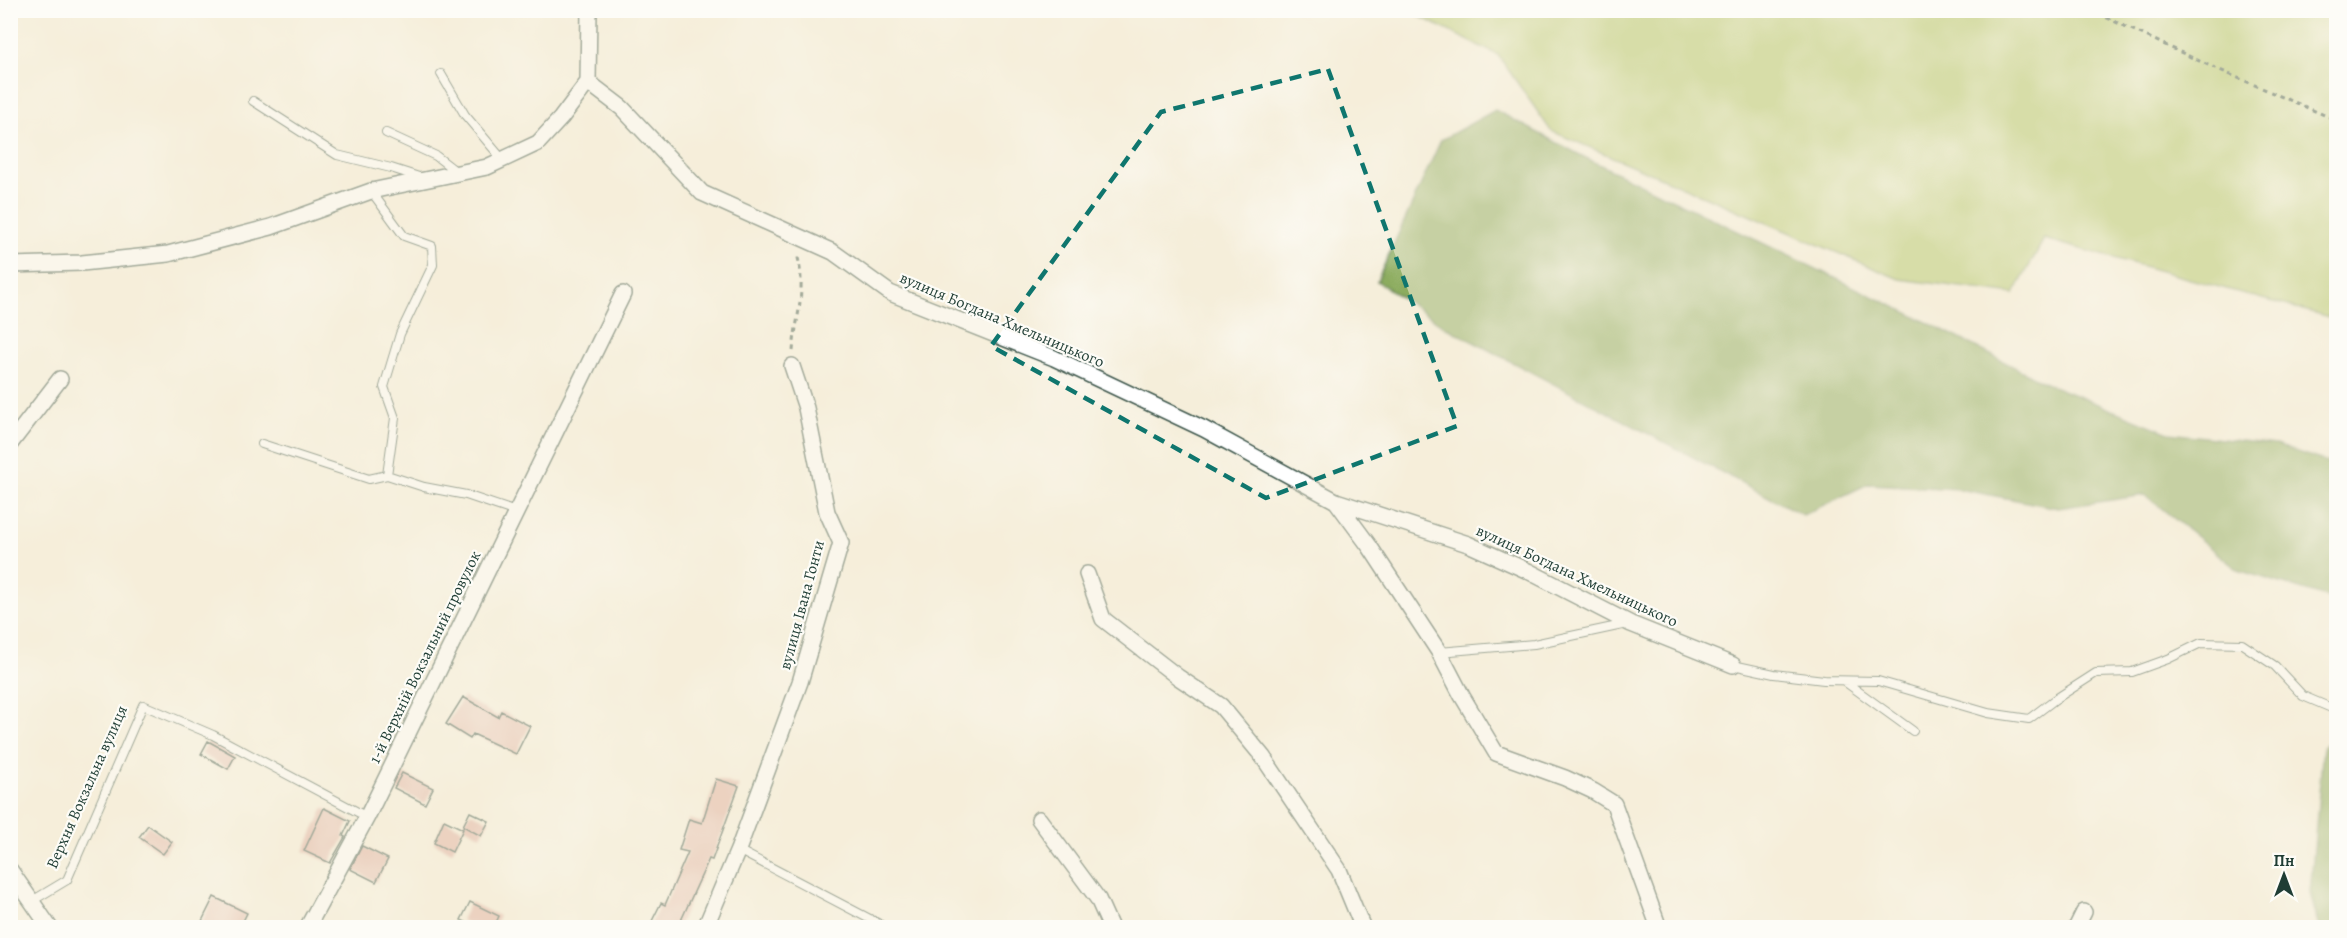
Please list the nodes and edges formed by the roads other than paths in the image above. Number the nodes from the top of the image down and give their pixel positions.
1 (589, 10) edge
2 (441, 74) dead end
3 (588, 82) junction
4 (253, 101) dead end
5 (386, 133) dead end
6 (503, 161) junction
7 (458, 173) junction
8 (426, 179) junction
9 (371, 191) junction
10 (10, 265) edge
11 (623, 294) dead end
12 (792, 366) road end
13 (60, 379) dead end
14 (10, 444) edge
15 (262, 444) dead end
16 (387, 475) junction
17 (1336, 501) junction
18 (516, 512) junction
19 (1087, 574) dead end
20 (1631, 624) junction
21 (1439, 652) junction
22 (1733, 665) joint
23 (1843, 680) junction
24 (2337, 710) edge
25 (1913, 731) dead end
26 (367, 817) junction
27 (1039, 819) dead end
28 (738, 850) junction
29 (10, 870) edge
30 (32, 901) junction
31 (2084, 912) dead end
32 (50, 927) edge
33 (308, 927) edge
34 (705, 927) edge
35 (887, 927) edge
36 (1111, 927) edge
37 (1363, 927) edge
38 (1659, 927) edge
39 (2076, 927) edge

1 - 3 street
2 - 6 lane
3 - 6 street
3 - 17 street, вулиця Богдана Хмельницького
4 - 8 lane
5 - 7 lane
6 - 7 street
7 - 8 street
8 - 9 street
9 - 10 street
9 - 16 lane
11 - 18 street, 1-й Верхній Вокзальний провулок
12 - 28 street, вулиця Івана Гонти
13 - 14 street
15 - 16 lane
16 - 18 lane
17 - 20 street, вулиця Богдана Хмельницького
17 - 21 street, вулиця Богдана Хмельницького
18 - 26 street, 1-й Верхній Вокзальний провулок
19 - 37 street
20 - 21 lane
20 - 22 street, вулиця Богдана Хмельницького
21 - 38 street, вулиця Богдана Хмельницького
22 - 23 lane
23 - 24 lane
23 - 25 lane
26 - 30 lane, Верхня Вокзальна вулиця
26 - 33 street, 1-й Верхній Вокзальний провулок
27 - 36 street
28 - 34 street, вулиця Івана Гонти
28 - 35 lane
29 - 30 street
30 - 32 street
31 - 39 street

